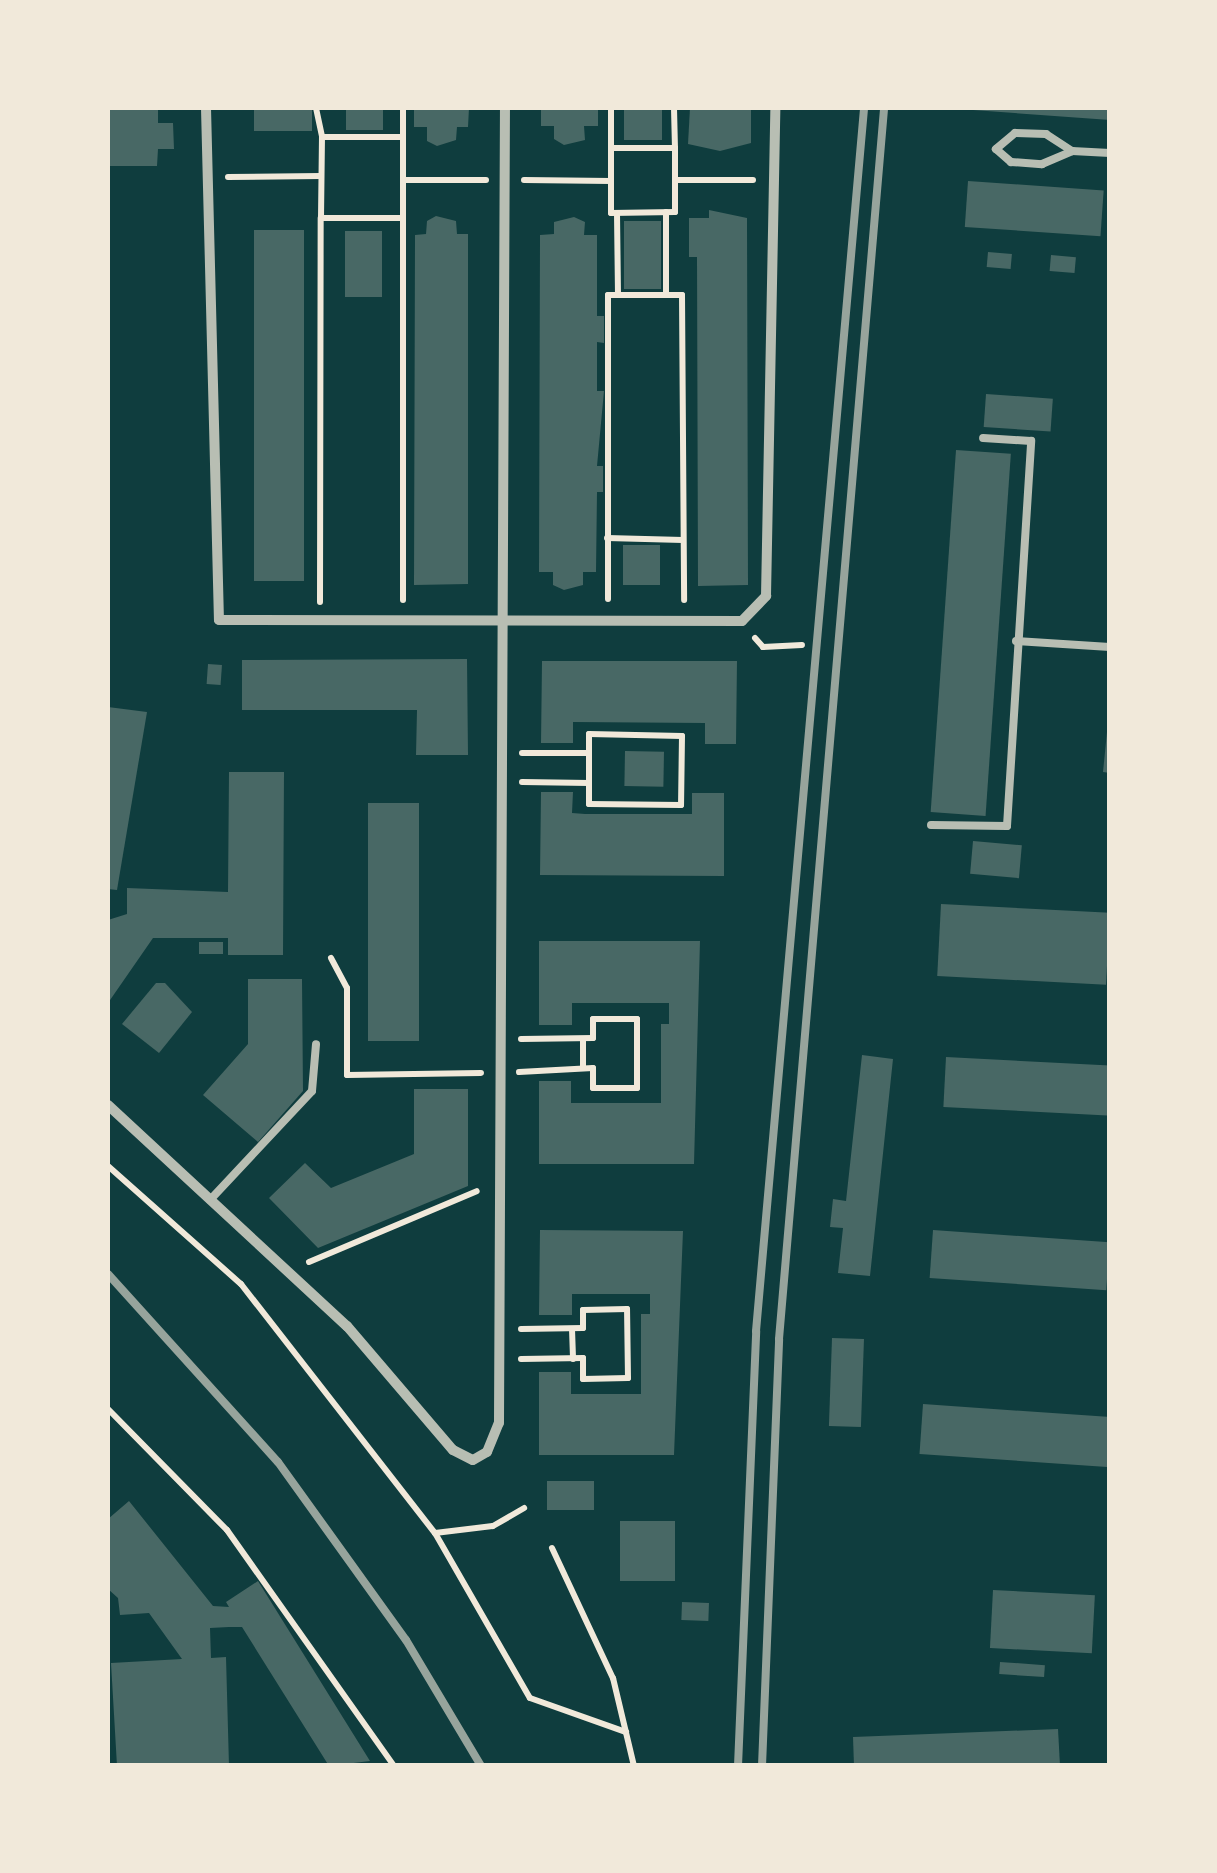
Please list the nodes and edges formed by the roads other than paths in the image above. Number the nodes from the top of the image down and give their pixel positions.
1 (206, 108) edge
2 (505, 108) edge
3 (775, 108) edge
4 (1072, 150) junction
5 (1110, 153) edge
6 (983, 438) dead end
7 (501, 619) junction
8 (1016, 641) junction
9 (1110, 647) edge
10 (931, 825) dead end
11 (316, 1044) dead end
12 (108, 1104) edge
13 (210, 1200) junction

1 - 7 street
2 - 7 street
3 - 7 street
4 - 4 lane
4 - 5 lane
6 - 8 lane
7 - 13 street
8 - 9 lane
8 - 10 lane
11 - 13 lane
12 - 13 street

